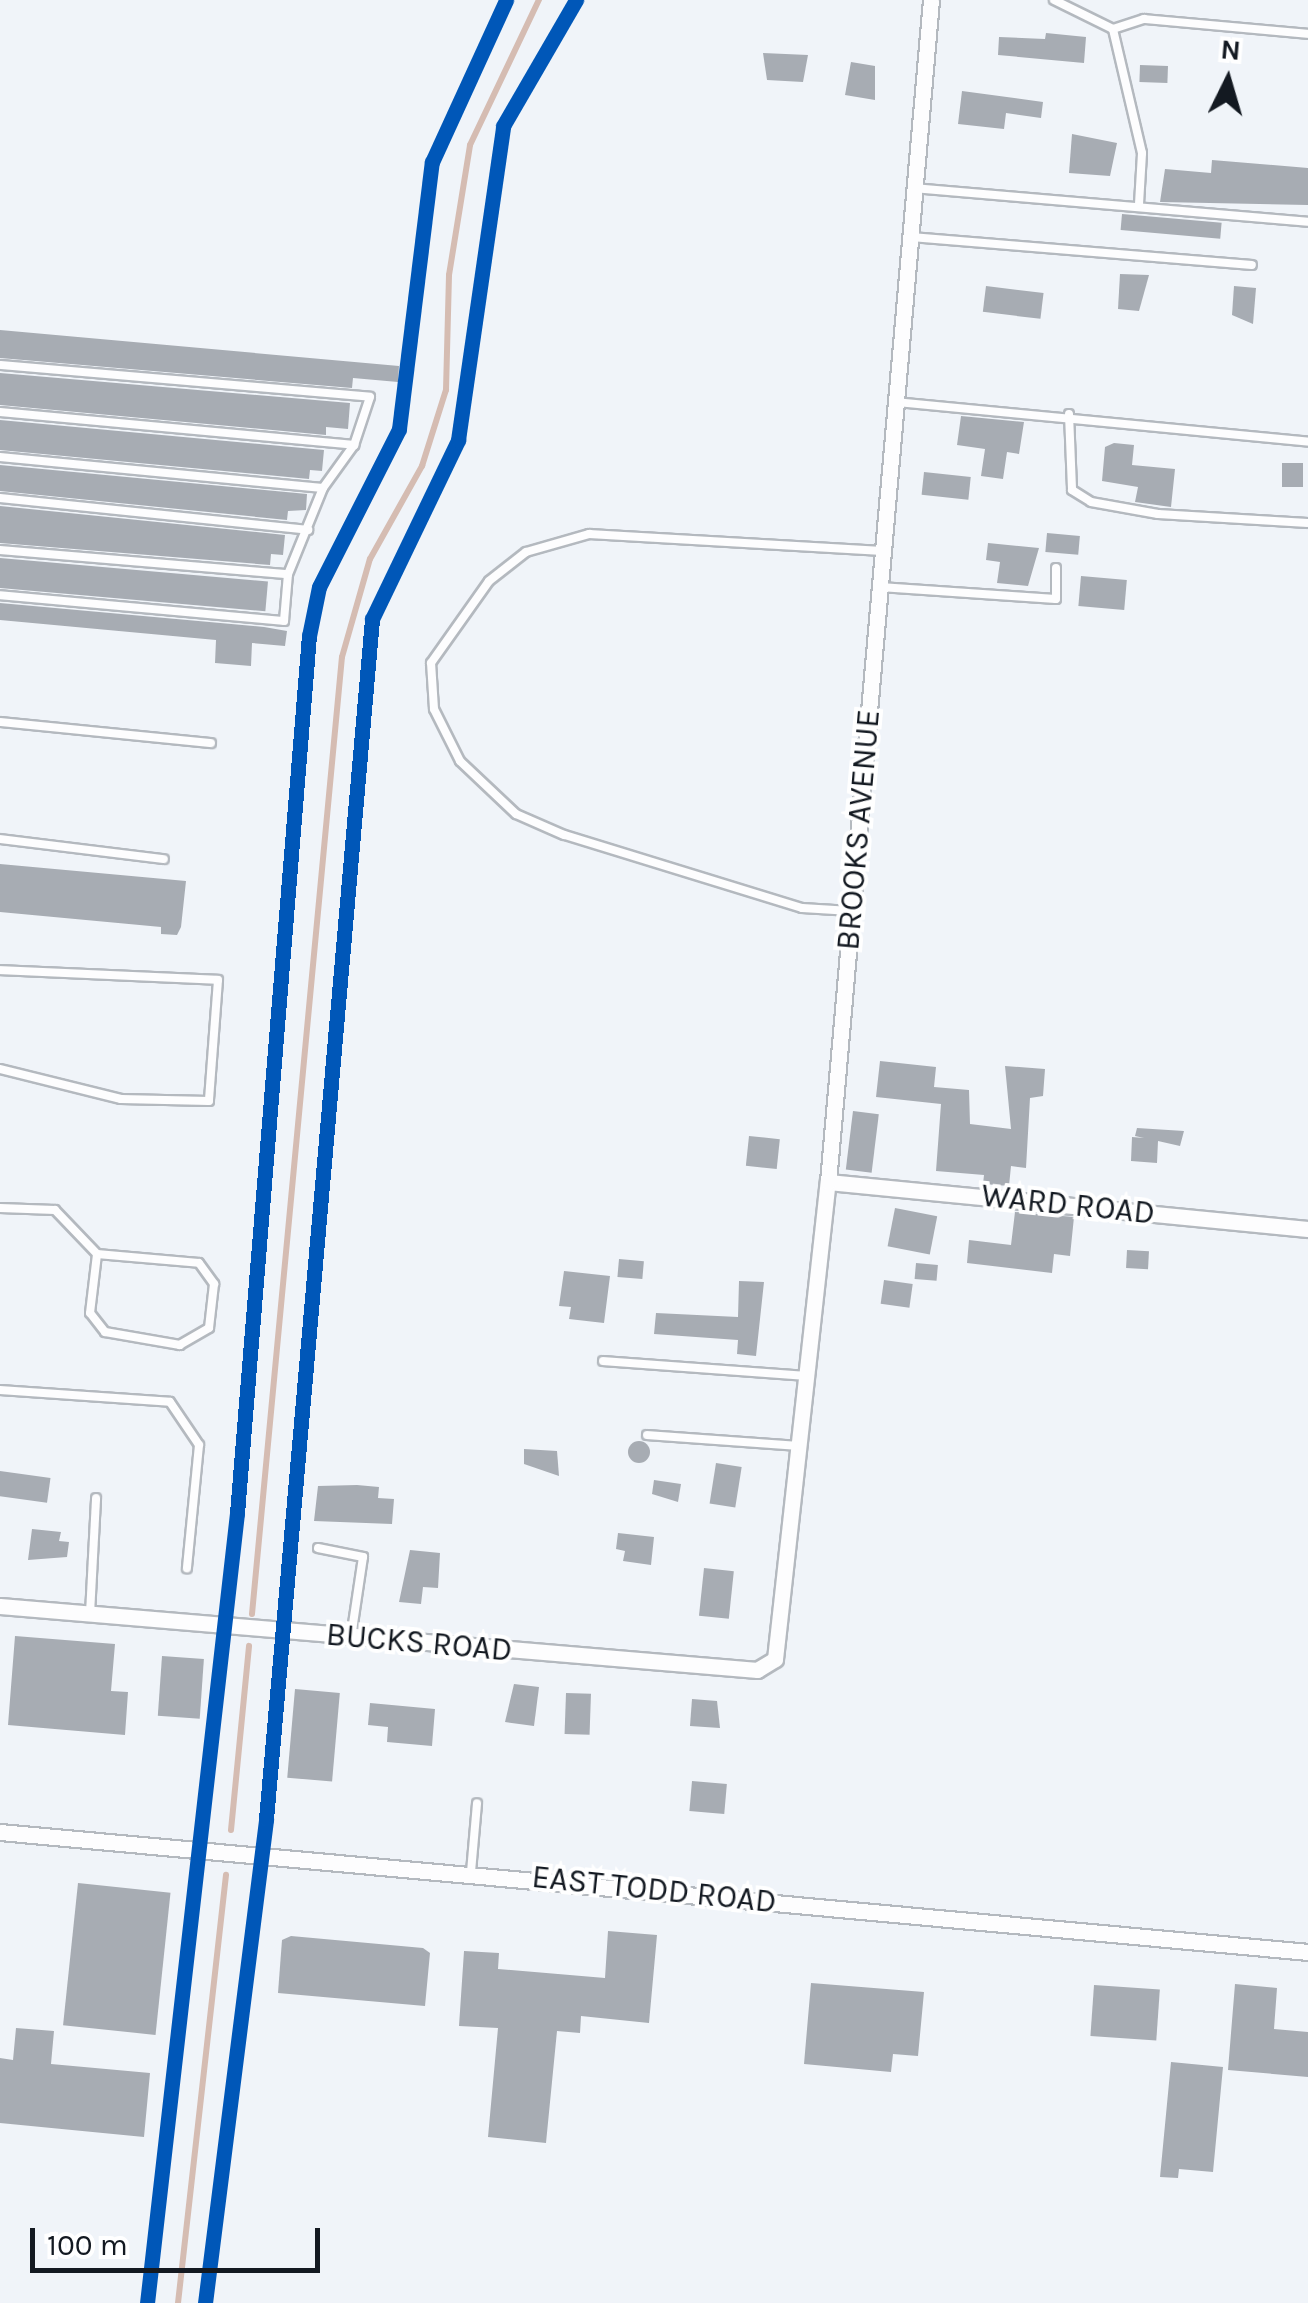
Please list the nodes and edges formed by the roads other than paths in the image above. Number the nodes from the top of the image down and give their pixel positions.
1 (931, 0) edge
2 (1054, 0) edge
3 (1113, 29) junction
4 (1308, 34) edge
5 (914, 188) junction
6 (1138, 204) junction
7 (1308, 222) edge
8 (911, 237) junction
9 (1252, 264) dead end
10 (0, 364) edge
11 (896, 402) junction
12 (0, 412) edge
13 (1070, 414) junction
14 (1308, 442) edge
15 (354, 445) junction
16 (0, 458) edge
17 (324, 488) junction
18 (0, 498) edge
19 (1308, 523) edge
20 (308, 530) junction
21 (0, 550) edge
22 (883, 551) junction
23 (1056, 568) dead end
24 (288, 574) junction
25 (880, 587) junction
26 (0, 595) edge
27 (0, 722) edge
28 (211, 744) dead end
29 (0, 839) edge
30 (164, 859) dead end
31 (852, 912) junction
32 (0, 970) edge
33 (0, 1069) edge
34 (828, 1182) junction
35 (0, 1208) edge
36 (1308, 1229) edge
37 (97, 1254) junction
38 (603, 1361) dead end
39 (806, 1376) junction
40 (0, 1390) edge
41 (647, 1435) dead end
42 (799, 1446) junction
43 (96, 1498) dead end
44 (318, 1548) dead end
45 (188, 1568) dead end
46 (0, 1606) edge
47 (90, 1614) junction
48 (351, 1638) junction
49 (775, 1658) joint
50 (477, 1804) dead end
51 (0, 1832) edge
52 (471, 1872) junction
53 (1308, 1952) edge

1 - 5 street, BROOKS AVENUE
2 - 3 lane
3 - 4 lane
3 - 6 lane
5 - 6 lane
5 - 8 street, BROOKS AVENUE
6 - 7 lane
8 - 9 lane
8 - 11 street, BROOKS AVENUE
10 - 15 lane
11 - 13 lane
11 - 22 street, BROOKS AVENUE
12 - 15 lane
13 - 14 lane
13 - 19 lane
15 - 17 lane
16 - 17 lane
17 - 20 lane
18 - 20 lane
20 - 24 lane
21 - 24 lane
22 - 25 street, BROOKS AVENUE
22 - 31 lane
23 - 25 lane
24 - 26 lane
25 - 31 street, BROOKS AVENUE
27 - 28 lane
29 - 30 lane
31 - 34 street, BROOKS AVENUE
32 - 33 lane
34 - 36 street, WARD ROAD
34 - 39 street, BROOKS AVENUE
35 - 37 lane
37 - 37 lane
38 - 39 lane
39 - 42 street, BROOKS AVENUE
40 - 45 lane
41 - 42 lane
42 - 49 street, BROOKS AVENUE
43 - 47 lane
44 - 48 lane
46 - 47 street, BUCKS ROAD
47 - 48 street, BUCKS ROAD
48 - 49 street, BUCKS ROAD
50 - 52 lane
51 - 52 street, EAST TODD ROAD
52 - 53 street, EAST TODD ROAD

